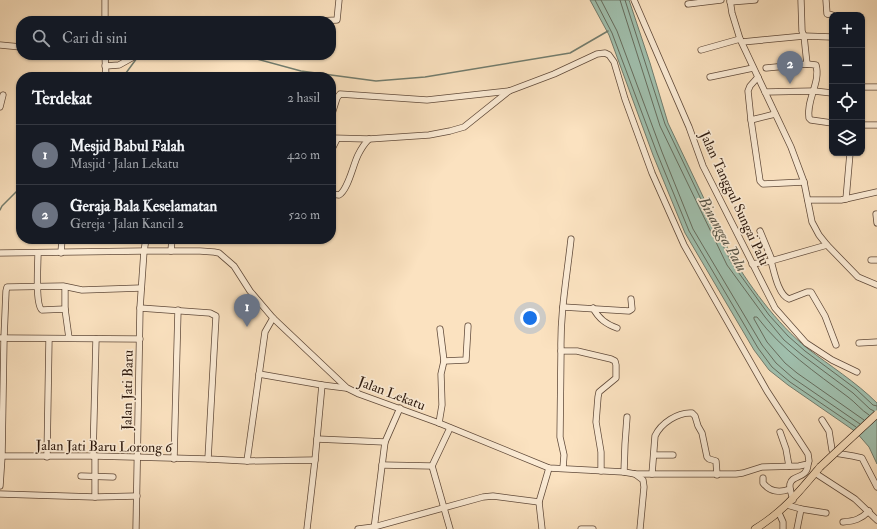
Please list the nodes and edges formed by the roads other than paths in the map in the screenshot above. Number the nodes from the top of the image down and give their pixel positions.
1 (106, 0) edge
2 (338, 0) edge
3 (634, 0) edge
4 (721, 0) edge
5 (755, 0) edge
6 (801, 0) edge
7 (826, 0) edge
8 (730, 1) edge
9 (688, 4) dead end
10 (829, 14) edge
11 (105, 16) edge
12 (336, 20) edge
13 (804, 36) junction
14 (829, 37) edge
15 (741, 40) junction
16 (0, 45) edge
17 (16, 47) edge
18 (701, 50) dead end
19 (105, 60) edge
20 (128, 60) edge
21 (807, 64) junction
22 (105, 66) junction
23 (753, 68) junction
24 (766, 68) dead end
25 (106, 72) edge
26 (710, 77) dead end
27 (758, 77) junction
28 (865, 87) edge
29 (877, 87) edge
30 (509, 91) junction
31 (814, 91) junction
32 (765, 92) junction
33 (829, 93) edge
34 (2, 95) edge
35 (336, 103) edge
36 (0, 107) edge
37 (775, 114) junction
38 (751, 120) junction
39 (829, 122) edge
40 (865, 125) edge
41 (877, 125) edge
42 (338, 139) joint
43 (369, 139) junction
44 (336, 142) edge
45 (850, 156) edge
46 (804, 182) junction
47 (877, 192) edge
48 (336, 195) edge
49 (846, 199) junction
50 (808, 200) junction
51 (876, 214) dead end
52 (877, 223) edge
53 (760, 231) dead end
54 (571, 239) dead end
55 (62, 244) edge
56 (145, 244) edge
57 (148, 244) edge
58 (172, 244) edge
59 (827, 245) junction
60 (144, 251) junction
61 (155, 251) junction
62 (171, 251) junction
63 (1, 253) edge
64 (38, 253) junction
65 (61, 253) junction
66 (772, 260) junction
67 (752, 264) junction
68 (877, 285) edge
69 (37, 286) junction
70 (65, 287) junction
71 (141, 288) junction
72 (632, 299) dead end
73 (3, 302) edge
74 (563, 307) junction
75 (65, 308) junction
76 (140, 308) junction
77 (593, 308) junction
78 (178, 310) junction
79 (273, 318) junction
80 (468, 326) dead end
81 (617, 328) dead end
82 (440, 329) dead end
83 (2, 338) edge
84 (69, 338) junction
85 (49, 339) junction
86 (96, 339) junction
87 (140, 339) junction
88 (877, 342) edge
89 (859, 343) dead end
90 (836, 345) dead end
91 (561, 351) junction
92 (444, 361) junction
93 (857, 372) dead end
94 (259, 374) junction
95 (322, 385) junction
96 (347, 388) junction
97 (400, 408) junction
98 (877, 414) edge
99 (628, 417) dead end
100 (822, 420) dead end
101 (1, 421) edge
102 (439, 423) junction
103 (450, 428) junction
104 (780, 432) dead end
105 (317, 439) junction
106 (385, 442) junction
107 (654, 455) junction
108 (673, 455) dead end
109 (1, 456) edge
110 (94, 456) junction
111 (47, 457) junction
112 (138, 457) junction
113 (174, 459) junction
114 (208, 459) junction
115 (315, 460) junction
116 (247, 461) junction
117 (808, 464) junction
118 (382, 465) junction
119 (432, 466) junction
120 (789, 466) junction
121 (549, 468) junction
122 (563, 468) junction
123 (818, 470) junction
124 (601, 471) junction
125 (624, 472) junction
126 (636, 474) junction
127 (652, 474) junction
128 (717, 475) junction
129 (81, 476) dead end
130 (95, 476) junction
131 (113, 477) dead end
132 (763, 478) dead end
133 (0, 486) edge
134 (877, 487) edge
135 (790, 489) junction
136 (0, 494) edge
137 (137, 496) junction
138 (95, 497) junction
139 (539, 502) junction
140 (790, 502) junction
141 (444, 508) junction
142 (801, 509) junction
143 (869, 511) junction
144 (779, 513) junction
145 (826, 513) dead end
146 (877, 520) edge
147 (843, 522) dead end
148 (374, 528) edge
149 (137, 529) edge
150 (307, 529) edge
151 (358, 529) edge
152 (450, 529) edge
153 (542, 529) edge
154 (580, 529) edge
155 (593, 529) edge
156 (640, 529) edge
157 (755, 529) edge
158 (783, 529) edge
159 (797, 529) edge

1 - 11 street
2 - 12 street
3 - 67 street, Jalan Tanggul Sungai Palu
4 - 9 street
5 - 8 street
6 - 13 street
7 - 10 street
8 - 15 street
13 - 14 street
13 - 15 street
13 - 21 street
15 - 18 street
15 - 23 street
16 - 17 street
19 - 22 street
20 - 22 street
21 - 24 street
21 - 31 street
22 - 25 street
23 - 26 street
23 - 27 street
27 - 32 street
27 - 38 street
28 - 29 street
30 - 35 street
30 - 43 street
30 - 117 street
31 - 32 street
31 - 33 street
31 - 39 street
32 - 37 street
34 - 36 street
37 - 38 street
37 - 46 street
38 - 46 street
40 - 41 street
42 - 43 street
42 - 44 street
43 - 48 street
45 - 49 street
46 - 50 street
47 - 49 street
49 - 50 street
50 - 59 street
51 - 52 street
53 - 66 street
54 - 74 street
55 - 65 street
56 - 60 street, Jalan Jati Baru
57 - 61 street
58 - 62 street
59 - 66 street
59 - 68 street
60 - 61 street, Jalan Lekatu
60 - 65 street, Jalan Lekatu
60 - 71 street, Jalan Jati Baru
61 - 62 street, Jalan Lekatu
62 - 79 street, Jalan Lekatu
63 - 64 street, Jalan Lekatu
64 - 65 street, Jalan Lekatu
64 - 69 street
66 - 67 street
66 - 90 street
67 - 93 street, Jalan Tanggul Sungai Palu
69 - 70 street
69 - 73 street
69 - 75 street
70 - 71 street
70 - 75 street
71 - 76 street, Jalan Jati Baru
72 - 77 street
73 - 83 street
74 - 77 street
74 - 91 street
75 - 84 street
76 - 78 street
76 - 87 street, Jalan Jati Baru
77 - 81 street
78 - 113 street
78 - 114 street
79 - 94 street
79 - 96 street, Jalan Lekatu
80 - 92 street
82 - 92 street
83 - 85 street
83 - 101 street
84 - 85 street
84 - 86 street
85 - 111 street
86 - 87 street
86 - 110 street
87 - 112 street, Jalan Jati Baru
88 - 89 street
91 - 122 street
91 - 124 street
92 - 102 street
94 - 95 street
94 - 116 street
95 - 96 street
95 - 105 street
96 - 97 street, Jalan Lekatu
97 - 102 street, Jalan Lekatu
97 - 106 street
98 - 123 main road, bridge
99 - 125 street
100 - 134 street
101 - 109 street
102 - 103 street, Jalan Lekatu
103 - 119 street
103 - 121 street, Jalan Lekatu
104 - 120 street
105 - 106 street
105 - 115 street
106 - 118 street
107 - 108 street
107 - 127 street
107 - 128 street
109 - 111 street, Jalan Jati Baru Lorong 6
109 - 133 street
110 - 111 street, Jalan Jati Baru Lorong 6
110 - 112 street, Jalan Jati Baru Lorong 6
110 - 130 street
112 - 113 street, Jalan Jati Baru Lorong 6
112 - 137 street, Jalan Jati Baru
113 - 114 street, Jalan Jati Baru Lorong 6
114 - 116 street, Jalan Jati Baru Lorong 6
115 - 116 street, Jalan Jati Baru Lorong 6
115 - 150 street
117 - 120 street, Jalan Lekatu
117 - 135 street
118 - 119 street
118 - 148 street
119 - 141 street
120 - 128 street, Jalan Lekatu
121 - 122 street, Jalan Lekatu
121 - 139 street
122 - 124 street, Jalan Lekatu
123 - 140 main road
123 - 143 street
124 - 125 street, Jalan Lekatu
125 - 126 street, Jalan Lekatu
126 - 127 street, Jalan Lekatu
126 - 156 street
127 - 128 street, Jalan Lekatu
129 - 130 street
130 - 131 street
130 - 138 street
132 - 135 street
135 - 140 street
136 - 138 street
137 - 138 street
137 - 149 street, Jalan Jati Baru
139 - 141 street
139 - 153 street
140 - 142 street
140 - 144 main road
141 - 148 street
141 - 152 street
142 - 145 street
142 - 159 street
143 - 146 street
143 - 147 street
144 - 157 main road
144 - 158 street
148 - 151 street
154 - 155 street

